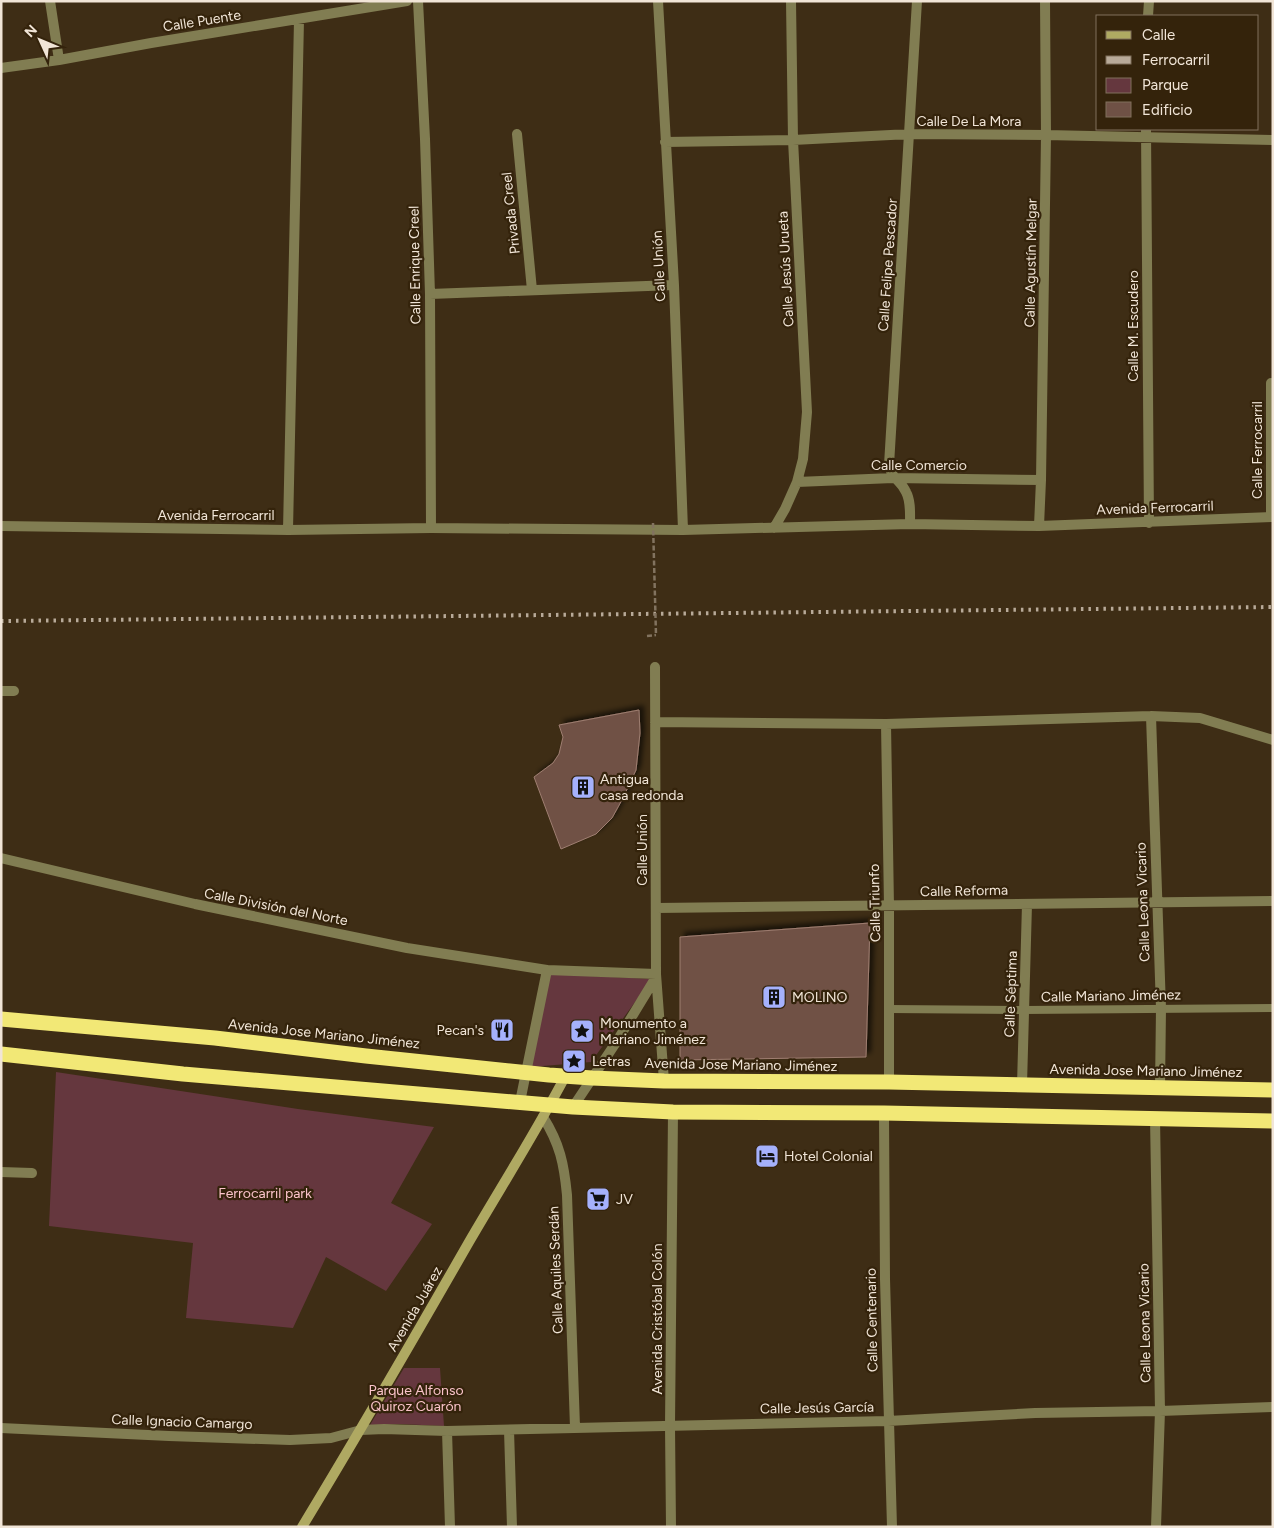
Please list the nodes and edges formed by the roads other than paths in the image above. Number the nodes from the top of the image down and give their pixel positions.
1 (50, 1) edge
2 (407, 1) edge
3 (418, 1) edge
4 (658, 1) edge
5 (791, 1) edge
6 (917, 1) edge
7 (1045, 1) edge
8 (1149, 1) edge
9 (1148, 15) edge
10 (299, 20) junction
11 (59, 60) junction
12 (1, 68) edge
13 (1146, 133) edge
14 (517, 134) dead end
15 (910, 134) junction
16 (1046, 135) junction
17 (794, 140) junction
18 (1273, 140) edge
19 (665, 142) junction
20 (674, 285) junction
21 (532, 290) junction
22 (430, 294) junction
23 (1271, 383) dead end
24 (893, 478) junction
25 (1041, 480) junction
26 (797, 482) junction
27 (1272, 517) edge
28 (1149, 523) junction
29 (910, 524) junction
30 (1, 526) edge
31 (1039, 526) junction
32 (431, 528) junction
33 (774, 528) junction
34 (288, 530) junction
35 (683, 530) junction
36 (655, 667) dead end
37 (1, 691) edge
38 (14, 691) dead end
39 (1151, 716) junction
40 (655, 722) junction
41 (886, 724) junction
42 (1273, 740) edge
43 (1, 858) edge
44 (1273, 901) edge
45 (1157, 902) junction
46 (1027, 904) junction
47 (889, 906) junction
48 (656, 908) junction
49 (547, 970) junction
50 (656, 975) junction
51 (1161, 1008) junction
52 (1273, 1008) edge
53 (889, 1009) junction
54 (1024, 1010) junction
55 (1, 1019) edge
56 (1, 1054) edge
57 (525, 1072) junction
58 (566, 1075) junction
59 (592, 1078) junction
60 (664, 1081) junction
61 (889, 1082) junction
62 (1022, 1085) junction
63 (1160, 1088) junction
64 (1273, 1090) edge
65 (520, 1102) junction
66 (573, 1107) junction
67 (547, 1111) junction
68 (673, 1112) junction
69 (884, 1113) junction
70 (1155, 1118) junction
71 (1273, 1121) edge
72 (1, 1172) edge
73 (32, 1173) dead end
74 (1273, 1407) edge
75 (1160, 1411) junction
76 (888, 1421) junction
77 (670, 1426) junction
78 (575, 1427) junction
79 (1, 1428) edge
80 (361, 1430) junction
81 (509, 1430) junction
82 (447, 1431) junction
83 (302, 1527) edge
84 (450, 1527) edge
85 (512, 1527) edge
86 (671, 1527) edge
87 (892, 1527) edge
88 (1156, 1527) edge

1 - 11 street
2 - 10 street, Calle Puente
3 - 22 street, Calle Enrique Creel
4 - 19 street, Calle Unión
5 - 17 street, Calle Jesús Urueta
6 - 15 street, Calle Felipe Pescador
7 - 16 street, Calle Agustín Melgar
8 - 9 street
10 - 11 street, Calle Puente
10 - 34 street
11 - 12 street, Calle Puente
13 - 16 street, Calle De La Mora
13 - 18 street, Calle De La Mora
13 - 28 street, Calle M. Escudero
14 - 21 street, Privada Creel
15 - 16 street, Calle De La Mora
15 - 17 street, Calle De La Mora
15 - 24 street, Calle Felipe Pescador
16 - 25 street, Calle Agustín Melgar
17 - 19 street, Calle De La Mora
17 - 26 street, Calle Jesús Urueta
19 - 20 street, Calle Unión
20 - 21 street
20 - 35 street, Calle Unión
21 - 22 street
22 - 32 street, Calle Enrique Creel
23 - 27 street, Calle Ferrocarril
24 - 25 street, Calle Comercio
24 - 26 street, Calle Comercio
24 - 29 street
25 - 31 street, Calle Agustín Melgar
26 - 33 street, Calle Jesús Urueta
27 - 28 street, Avenida Ferrocarril
28 - 31 street, Avenida Ferrocarril
29 - 31 street, Avenida Ferrocarril
29 - 33 street, Avenida Ferrocarril
30 - 34 street, Avenida Ferrocarril
32 - 34 street, Avenida Ferrocarril
32 - 35 street, Avenida Ferrocarril
33 - 35 street, Avenida Ferrocarril
36 - 40 street, Calle Unión
37 - 38 street
39 - 41 street
39 - 42 street
39 - 45 street, Calle Leona Vicario
40 - 41 street
40 - 48 street, Calle Unión
41 - 47 street, Calle Triunfo
43 - 49 street, Calle División del Norte
44 - 45 street, Calle Reforma
45 - 46 street, Calle Reforma
45 - 51 street, Calle Leona Vicario
46 - 47 street, Calle Reforma
46 - 54 street, Calle Séptima
47 - 48 street, Calle Reforma
47 - 53 street, Calle Triunfo
48 - 50 street, Calle Unión
49 - 50 street
49 - 57 street
50 - 59 street
50 - 60 street, Calle Unión
51 - 52 lane, Calle Mariano Jiménez
51 - 54 lane, Calle Mariano Jiménez
51 - 63 street, Calle Leona Vicario
53 - 54 lane, Calle Mariano Jiménez
53 - 61 street, Calle Triunfo
54 - 62 street, Calle Séptima
55 - 57 highway, Avenida Jose Mariano Jiménez
56 - 65 highway
57 - 58 highway, Avenida Jose Mariano Jiménez
57 - 65 street
58 - 59 highway, Avenida Jose Mariano Jiménez
58 - 67 main road
59 - 60 highway, Avenida Jose Mariano Jiménez
59 - 66 street
60 - 61 highway, Avenida Jose Mariano Jiménez
61 - 62 highway, Avenida Jose Mariano Jiménez
62 - 63 highway, Avenida Jose Mariano Jiménez
63 - 64 highway, Avenida Jose Mariano Jiménez
65 - 67 highway
66 - 67 highway
66 - 68 highway
67 - 78 street, Calle Aquiles Serdán
67 - 80 main road, Avenida Juárez
68 - 69 highway
68 - 77 street, Avenida Cristóbal Colón
69 - 70 highway
69 - 76 street, Calle Centenario
70 - 71 highway
70 - 75 street, Calle Leona Vicario
72 - 73 street
74 - 75 street, Calle Jesús García
75 - 76 street, Calle Jesús García
75 - 88 street, Calle Leona Vicario
76 - 77 street, Calle Jesús García
76 - 87 street, Calle Centenario
77 - 78 street, Calle Jesús García
77 - 86 street, Avenida Cristóbal Colón
78 - 81 street, Calle Jesús García
79 - 80 street, Calle Ignacio Camargo
80 - 82 street, Calle Jesús García
80 - 83 main road, Avenida Juárez
81 - 82 street, Calle Jesús García
81 - 85 street
82 - 84 street

